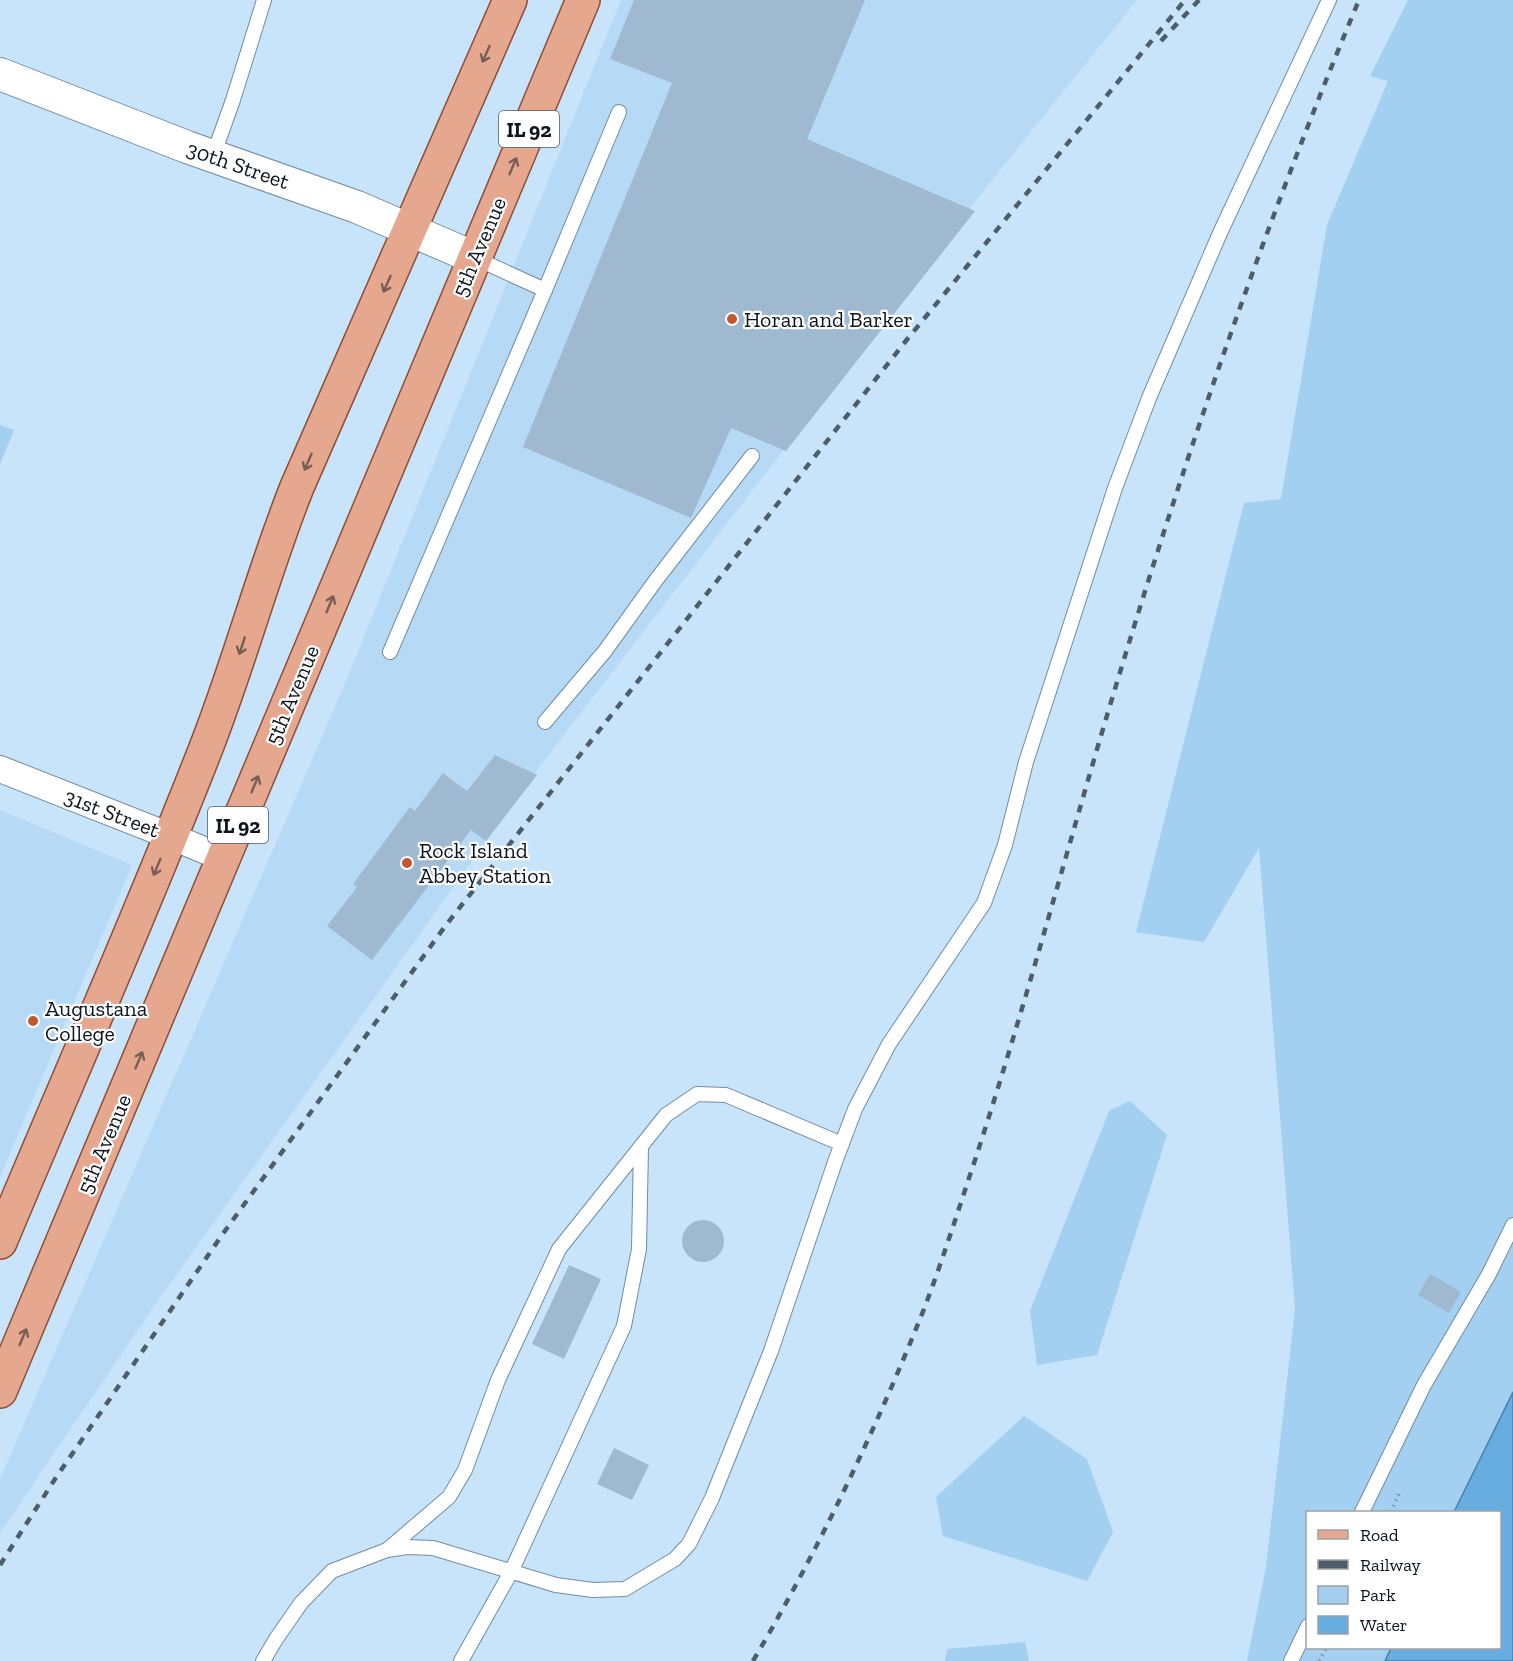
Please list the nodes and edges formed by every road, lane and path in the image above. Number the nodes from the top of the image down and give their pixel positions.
1 (264, 0) edge
2 (510, 0) edge
3 (583, 0) edge
4 (1329, 0) edge
5 (0, 74) edge
6 (619, 112) dead end
7 (213, 156) junction
8 (411, 230) junction
9 (475, 258) junction
10 (545, 290) junction
11 (752, 456) dead end
12 (390, 652) dead end
13 (545, 722) dead end
14 (0, 769) edge
15 (171, 836) junction
16 (223, 858) junction
17 (842, 1144) junction
18 (641, 1147) junction
19 (1513, 1225) edge
20 (0, 1242) edge
21 (0, 1391) edge
22 (1362, 1511) edge
23 (387, 1550) junction
24 (511, 1572) junction
25 (1306, 1630) edge
26 (263, 1661) edge
27 (461, 1661) edge
28 (1291, 1661) edge

1 - 7 lane
2 -> 8 main road, IL 92
9 -> 3 main road, 5th Avenue / IL 92
4 - 17 lane
5 - 7 street, 30th Street
6 - 10 lane
7 - 8 street, 30th Street
8 - 9 street, 30th Street
8 -> 15 main road, IL 92
9 - 10 lane
16 -> 9 main road, 5th Avenue / IL 92
10 - 12 lane
11 - 13 lane
14 - 15 street, 31st Street
15 - 16 street, 31st Street
15 -> 20 main road, IL 92
21 -> 16 main road, 5th Avenue / IL 92
17 - 18 lane
17 - 24 lane
18 - 23 lane
18 - 24 lane
19 - 22 lane
23 - 24 lane
23 - 26 lane
24 - 27 lane
25 - 28 lane

